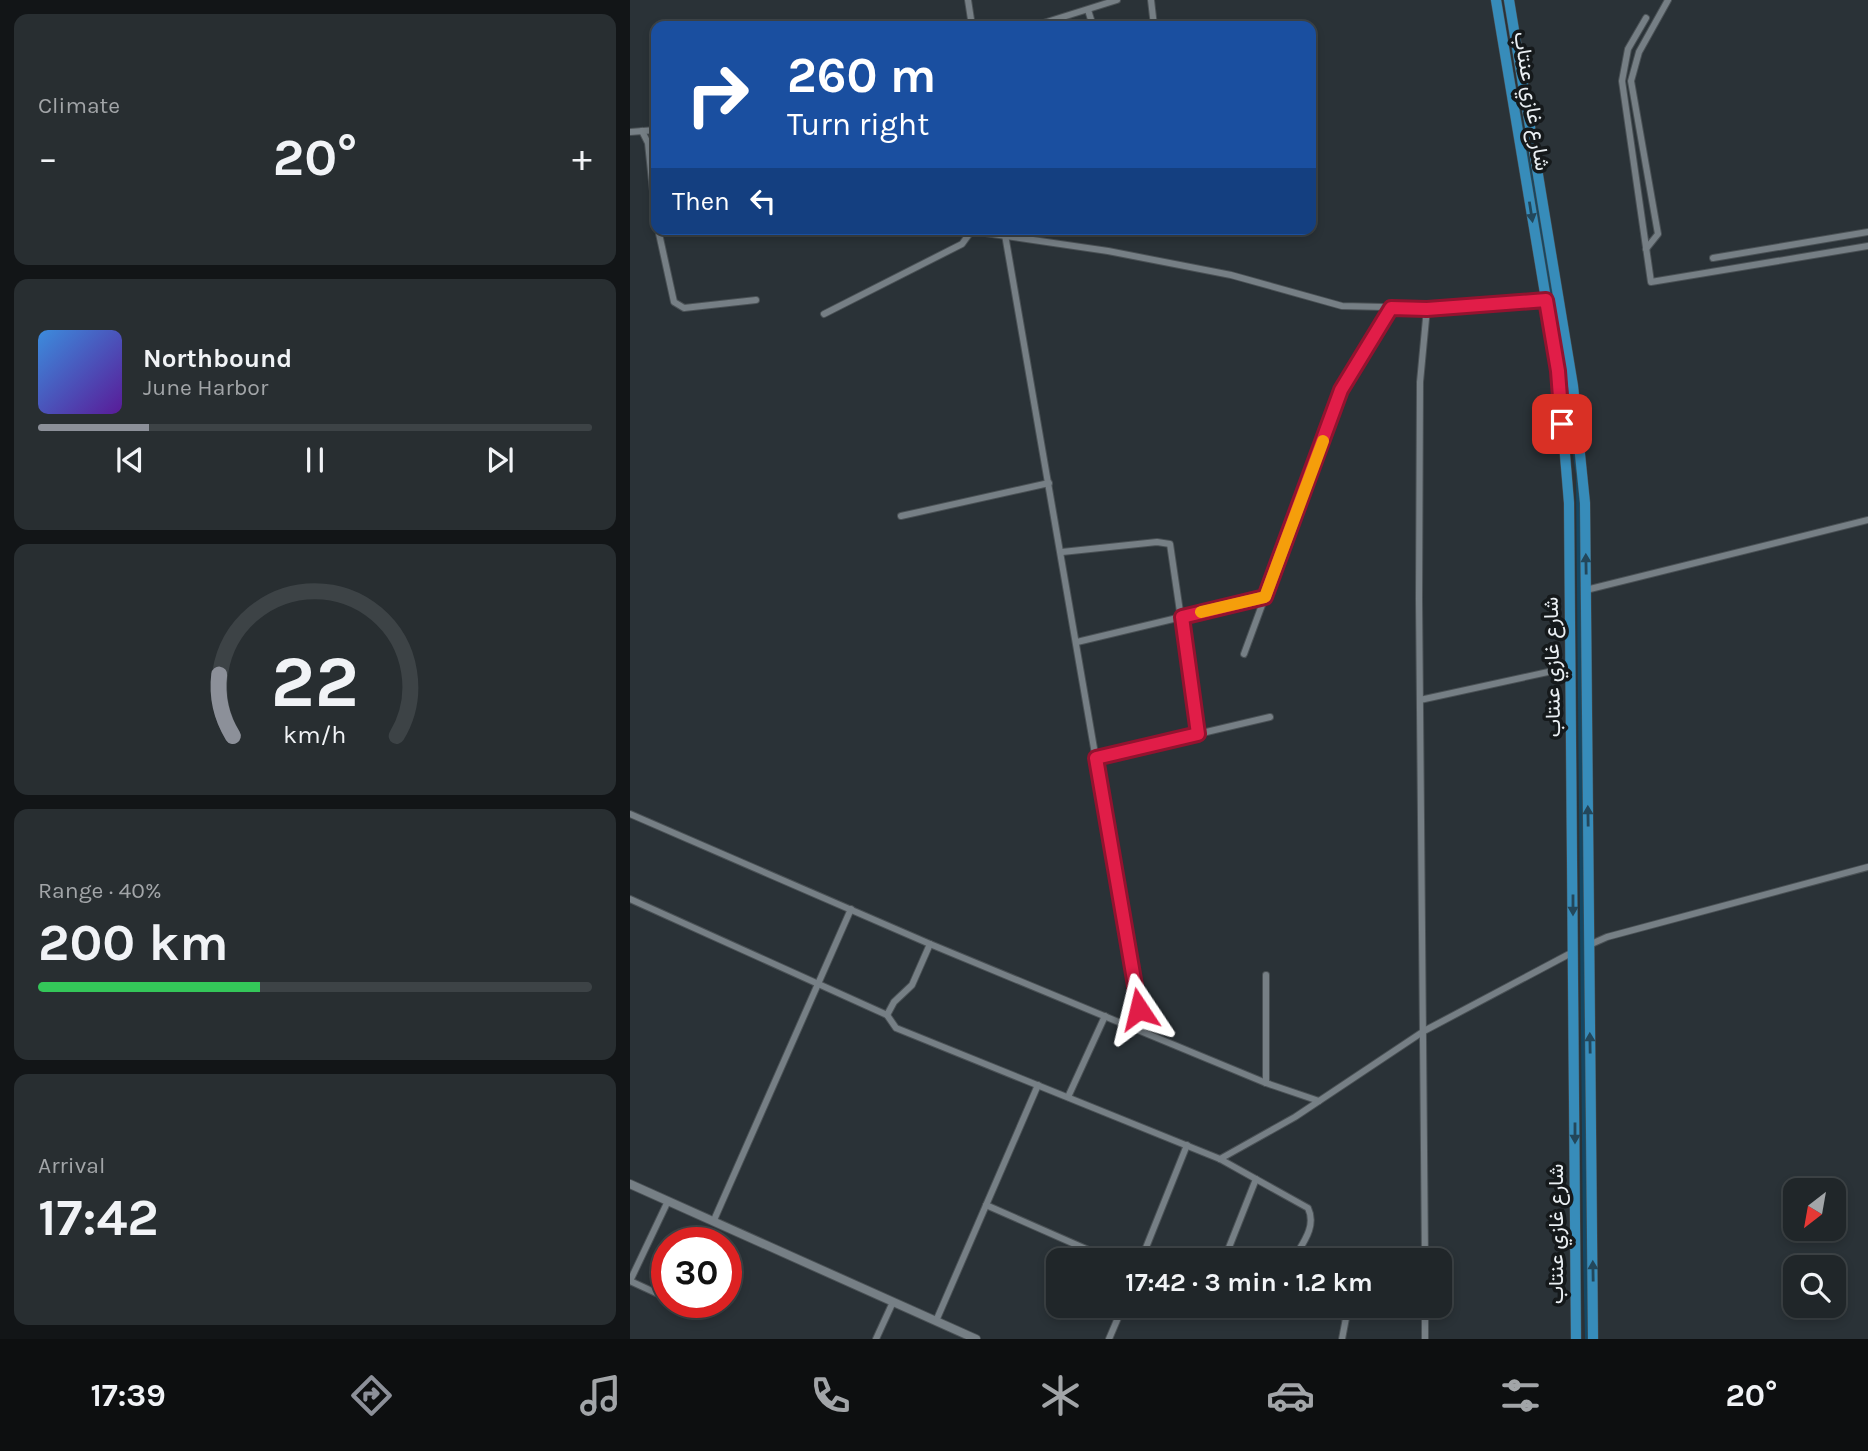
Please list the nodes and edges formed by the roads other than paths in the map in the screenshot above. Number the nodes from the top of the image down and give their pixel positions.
1 (968, 0) edge
2 (1117, 0) edge
3 (1151, 0) edge
4 (1496, 0) edge
5 (1509, 0) edge
6 (1668, 0) edge
7 (1088, 10) junction
8 (1646, 18) dead end
9 (971, 21) edge
10 (1051, 21) edge
11 (1091, 21) edge
12 (1153, 21) edge
13 (1520, 66) junction
14 (1507, 68) junction
15 (651, 130) edge
16 (642, 131) junction
17 (630, 132) edge
18 (651, 172) edge
19 (1868, 232) edge
20 (659, 235) edge
21 (969, 235) edge
22 (988, 235) edge
23 (1005, 237) junction
24 (1868, 246) edge
25 (1646, 249) junction
26 (1713, 258) dead end
27 (756, 300) dead end
28 (1546, 300) junction
29 (1391, 308) junction
30 (1427, 309) junction
31 (824, 314) dead end
32 (1049, 483) junction
33 (901, 516) dead end
34 (1868, 520) edge
35 (1062, 552) junction
36 (1586, 590) junction
37 (1265, 597) junction
38 (1182, 617) junction
39 (1077, 642) junction
40 (1244, 654) dead end
41 (1571, 667) junction
42 (1420, 700) junction
43 (1270, 717) dead end
44 (1198, 734) junction
45 (1096, 758) junction
46 (630, 814) edge
47 (1868, 867) edge
48 (630, 899) edge
49 (851, 909) junction
50 (930, 944) junction
51 (1589, 944) junction
52 (1573, 952) junction
53 (1266, 975) dead end
54 (818, 982) junction
55 (887, 1015) junction
56 (1105, 1016) junction
57 (1143, 1031) junction
58 (1424, 1031) junction
59 (1266, 1083) junction
60 (1038, 1085) junction
61 (1068, 1097) junction
62 (1319, 1101) junction
63 (1187, 1145) junction
64 (1220, 1159) junction
65 (1256, 1179) junction
66 (630, 1184) edge
67 (668, 1201) junction
68 (986, 1205) junction
69 (714, 1220) junction
70 (1084, 1248) edge
71 (1146, 1248) edge
72 (1228, 1248) edge
73 (1299, 1248) edge
74 (1425, 1248) edge
75 (630, 1281) edge
76 (651, 1291) edge
77 (893, 1302) junction
78 (1118, 1318) edge
79 (1346, 1318) edge
80 (1425, 1318) edge
81 (936, 1321) junction
82 (876, 1339) edge
83 (976, 1339) edge
84 (1109, 1339) edge
85 (1342, 1339) edge
86 (1425, 1339) edge
87 (1576, 1339) edge
88 (1593, 1339) edge

1 - 9 street
2 - 7 street
3 - 12 street
4 - 14 highway, شارع غازي عنتاب
5 - 13 highway
6 - 25 street
7 - 10 street
7 - 11 street
8 - 25 street
13 - 14 highway
36 -> 13 highway
14 -> 28 highway, شارع غازي عنتاب
15 - 16 street
16 - 17 street
16 - 18 street
19 - 26 street
20 - 27 street
21 - 31 street
22 - 23 street
23 - 29 street
23 - 32 street
24 - 25 street
28 - 30 street
28 - 41 highway, شارع غازي عنتاب
29 - 30 street
29 - 37 street
30 - 42 street
32 - 33 street
32 - 35 street
34 - 36 street
35 - 38 street
35 - 39 street
51 -> 36 highway
37 - 38 street
37 - 40 street
38 - 39 street
38 - 44 street
39 - 45 street
41 - 42 street
41 -> 52 highway, شارع غازي عنتاب
42 - 58 street
43 - 44 street
44 - 45 street
45 - 57 street
46 - 49 street
47 - 51 street
48 - 54 street
49 - 50 street
49 - 54 street
50 - 55 street
50 - 56 street
88 -> 51 highway
52 - 58 street
52 -> 87 highway, شارع غازي عنتاب
53 - 59 street
54 - 55 street
54 - 69 street
55 - 60 street
56 - 57 street
56 - 61 street
57 - 59 street
58 - 62 street
58 - 74 street
59 - 62 street
60 - 61 street
60 - 68 street
61 - 63 street
62 - 64 street
63 - 64 street
63 - 71 street
64 - 65 street
65 - 72 street
65 - 73 street
66 - 67 street
67 - 69 street
67 - 75 street
68 - 70 street
68 - 81 street
69 - 77 street
75 - 76 street
77 - 81 street
77 - 82 street
78 - 84 street
79 - 85 street
80 - 86 street
81 - 83 street

